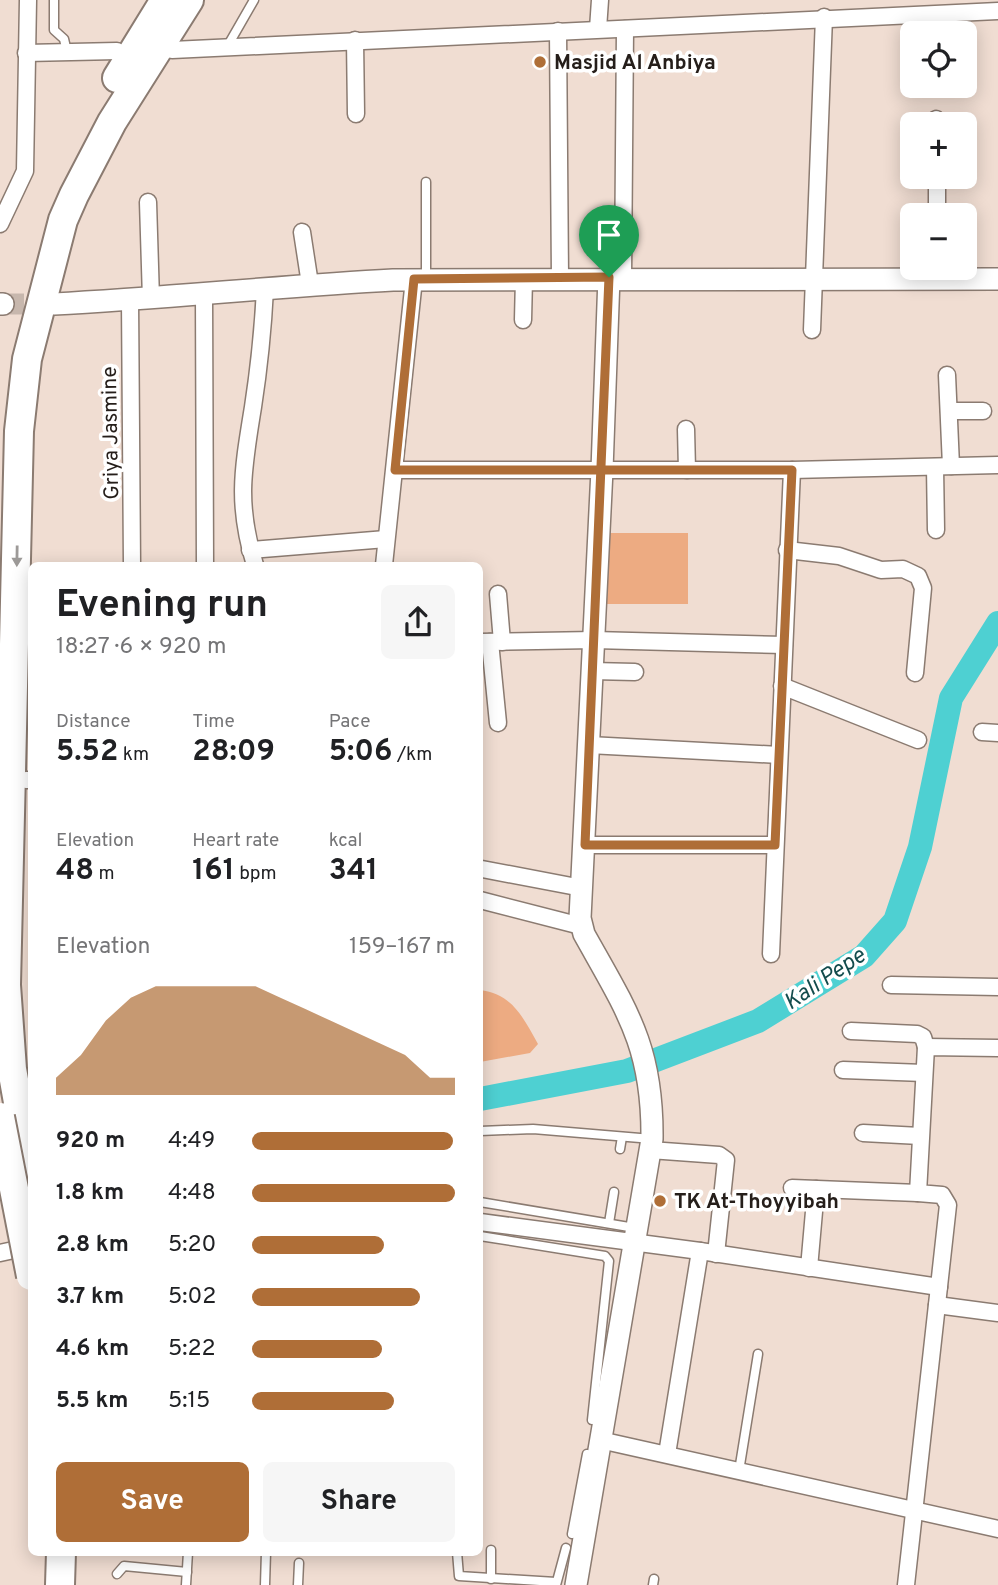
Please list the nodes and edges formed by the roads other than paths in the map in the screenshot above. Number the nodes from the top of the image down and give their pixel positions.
1 (28, 0) edge
2 (54, 0) edge
3 (165, 0) edge
4 (189, 0) edge
5 (254, 0) edge
6 (600, 0) edge
7 (998, 11) edge
8 (824, 17) junction
9 (598, 29) junction
10 (625, 29) junction
11 (558, 31) junction
12 (355, 40) junction
13 (225, 49) junction
14 (172, 50) dead end
15 (117, 51) dead end
16 (66, 52) junction
17 (26, 53) junction
18 (356, 114) dead end
19 (426, 182) dead end
20 (149, 202) dead end
21 (0, 224) edge
22 (302, 232) dead end
23 (900, 275) edge
24 (616, 277) junction
25 (977, 277) edge
26 (524, 278) junction
27 (560, 278) junction
28 (814, 278) junction
29 (420, 279) junction
30 (998, 279) edge
31 (310, 284) junction
32 (265, 289) junction
33 (204, 295) junction
34 (140, 299) junction
35 (54, 304) tunnel mouth
36 (523, 320) dead end
37 (812, 330) dead end
38 (947, 375) dead end
39 (949, 411) junction
40 (984, 411) dead end
41 (686, 429) dead end
42 (998, 465) edge
43 (943, 467) junction
44 (395, 470) junction
45 (602, 470) junction
46 (687, 470) junction
47 (792, 470) junction
48 (0, 520) edge
49 (936, 530) dead end
50 (386, 539) junction
51 (787, 550) junction
52 (253, 558) edge
53 (132, 562) edge
54 (205, 562) edge
55 (384, 562) edge
56 (498, 594) dead end
57 (594, 640) junction
58 (490, 642) edge
59 (784, 645) junction
60 (592, 671) junction
61 (635, 673) dead end
62 (915, 673) dead end
63 (782, 686) junction
64 (498, 723) dead end
65 (918, 740) dead end
66 (589, 745) junction
67 (779, 755) junction
68 (585, 845) junction
69 (775, 845) junction
70 (483, 869) edge
71 (582, 888) junction
72 (483, 901) edge
73 (581, 926) junction
74 (771, 954) dead end
75 (891, 985) dead end
76 (998, 987) edge
77 (851, 1031) dead end
78 (926, 1047) junction
79 (998, 1048) edge
80 (844, 1070) dead end
81 (924, 1073) junction
82 (0, 1117) edge
83 (483, 1131) edge
84 (863, 1133) dead end
85 (622, 1136) junction
86 (920, 1136) junction
87 (651, 1145) junction
88 (621, 1149) dead end
89 (28, 1158) edge
90 (792, 1188) dead end
91 (816, 1189) junction
92 (614, 1192) dead end
93 (918, 1193) junction
94 (483, 1202) edge
95 (483, 1222) edge
96 (609, 1223) junction
97 (635, 1235) junction
98 (483, 1236) edge
99 (28, 1247) edge
100 (708, 1252) junction
101 (0, 1253) edge
102 (28, 1256) edge
103 (809, 1268) junction
104 (939, 1287) junction
105 (937, 1305) junction
106 (998, 1313) edge
107 (758, 1354) dead end
108 (593, 1438) junction
109 (667, 1454) junction
110 (739, 1471) junction
111 (915, 1513) junction
112 (998, 1529) edge
113 (572, 1534) dead end
114 (566, 1549) dead end
115 (491, 1550) dead end
116 (43, 1556) edge
117 (61, 1556) edge
118 (188, 1556) edge
119 (266, 1556) edge
120 (457, 1556) edge
121 (299, 1563) dead end
122 (187, 1572) junction
123 (117, 1574) dead end
124 (491, 1579) junction
125 (563, 1584) edge
126 (43, 1585) edge
127 (60, 1585) edge
128 (186, 1585) edge
129 (265, 1585) edge
130 (298, 1585) edge
131 (906, 1585) edge

1 - 17 street
2 - 16 lane
3 - 48 highway
4 -> 89 highway
5 - 13 lane
6 - 9 street
7 - 8 street
8 - 10 street
8 - 28 street
9 - 10 street
9 - 11 street
10 - 24 street
11 - 12 street
11 - 27 street
12 - 13 street
12 - 18 street
13 - 14 street
15 - 16 street
16 - 17 street
17 - 21 street
19 - 29 lane
20 - 34 street, Griya Jasmine
22 - 31 street
23 - 28 street
24 - 27 street
24 - 28 street
24 - 45 street
25 - 30 street
26 - 27 street
26 - 29 street
26 - 36 street
28 - 37 street
29 - 31 street
29 - 44 street
31 - 32 street
32 - 33 street
32 - 52 street
33 - 34 street
33 - 54 street
34 - 35 street
34 - 53 street, Griya Jasmine
38 - 39 street
39 - 40 street
39 - 43 street
41 - 46 street
42 - 43 street
43 - 47 street
43 - 49 street
44 - 45 street
44 - 50 street
45 - 46 street
45 - 57 street
46 - 47 street
47 - 51 street
50 - 52 street
50 - 55 street
51 - 59 street
51 - 62 street
56 - 58 street
57 - 58 street
57 - 59 street
57 - 60 street
58 - 64 street
59 - 63 street
60 - 61 street
60 - 66 street
63 - 65 street
63 - 67 street
66 - 67 street
66 - 68 street
67 - 69 street
68 - 69 street
68 - 71 street
69 - 74 street
70 - 71 street
71 - 73 street
72 - 73 street
73 - 87 street
75 - 76 street
77 - 78 street
78 - 79 street
78 - 81 street
80 - 81 street
81 - 86 street
82 - 102 highway, bridge
83 - 85 lane
84 - 86 street
85 - 87 lane
85 - 88 lane
86 - 93 street
87 - 97 street
87 - 100 street
90 - 91 street
91 - 93 street
91 - 103 street
92 - 96 lane
93 - 104 street
94 - 96 lane
95 - 97 street
96 - 97 lane
97 - 100 street
97 - 108 street
98 - 108 lane
99 - 101 street
100 - 103 street
100 - 109 street
103 - 104 street
104 - 105 street
105 - 106 street
105 - 111 street
107 - 110 lane
108 - 109 street
108 - 113 lane
108 - 125 street
109 - 110 street
110 - 111 street
111 - 112 street
111 - 131 street
114 - 125 lane
115 - 124 lane
116 - 126 highway
117 - 127 highway
118 - 122 lane
119 - 129 lane
120 - 124 lane
121 - 130 lane
122 - 123 lane
122 - 128 lane
124 - 125 lane

